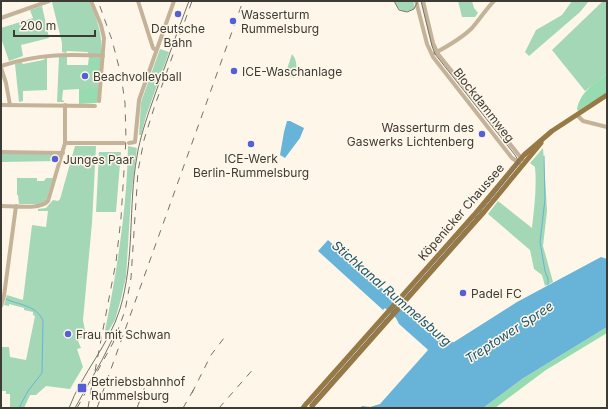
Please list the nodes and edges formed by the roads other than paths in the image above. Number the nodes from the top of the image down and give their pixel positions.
1 (49, 1) edge
2 (91, 1) edge
3 (138, 1) edge
4 (174, 1) edge
5 (416, 1) edge
6 (423, 1) edge
7 (491, 2) edge
8 (1, 18) edge
9 (156, 50) junction
10 (437, 52) junction
11 (432, 55) junction
12 (103, 56) junction
13 (1, 67) edge
14 (607, 95) edge
15 (607, 99) edge
16 (99, 101) dead end
17 (1, 105) edge
18 (10, 105) junction
19 (65, 106) junction
20 (95, 106) dead end
21 (579, 118) junction
22 (607, 127) edge
23 (541, 141) junction
24 (65, 143) junction
25 (1, 152) edge
26 (63, 153) junction
27 (520, 160) junction
28 (524, 164) junction
29 (1, 206) edge
30 (16, 206) junction
31 (401, 301) junction
32 (1, 306) edge
33 (308, 406) edge

1 - 8 street
2 - 12 street
3 - 9 street
4 - 9 street
5 - 11 street, Blockdammweg
6 - 10 street, Blockdammweg
7 - 10 street
9 - 24 street
10 - 11 street
10 - 27 street, Blockdammweg
11 - 27 street, Blockdammweg
12 - 13 street
12 - 16 street
13 - 18 street
14 - 23 main road
15 - 21 main road
17 - 18 street
18 - 19 street
19 - 20 street
19 - 24 street
21 - 22 street
21 - 23 main road
23 - 27 main road, Köpenicker Chaussee
23 - 28 main road, Köpenicker Chaussee
24 - 26 street
25 - 26 street
26 - 30 street
27 - 28 street, Blockdammweg
27 - 31 main road, Köpenicker Chaussee
28 - 31 main road, Köpenicker Chaussee
29 - 30 street
30 - 32 street
31 - 33 main road

